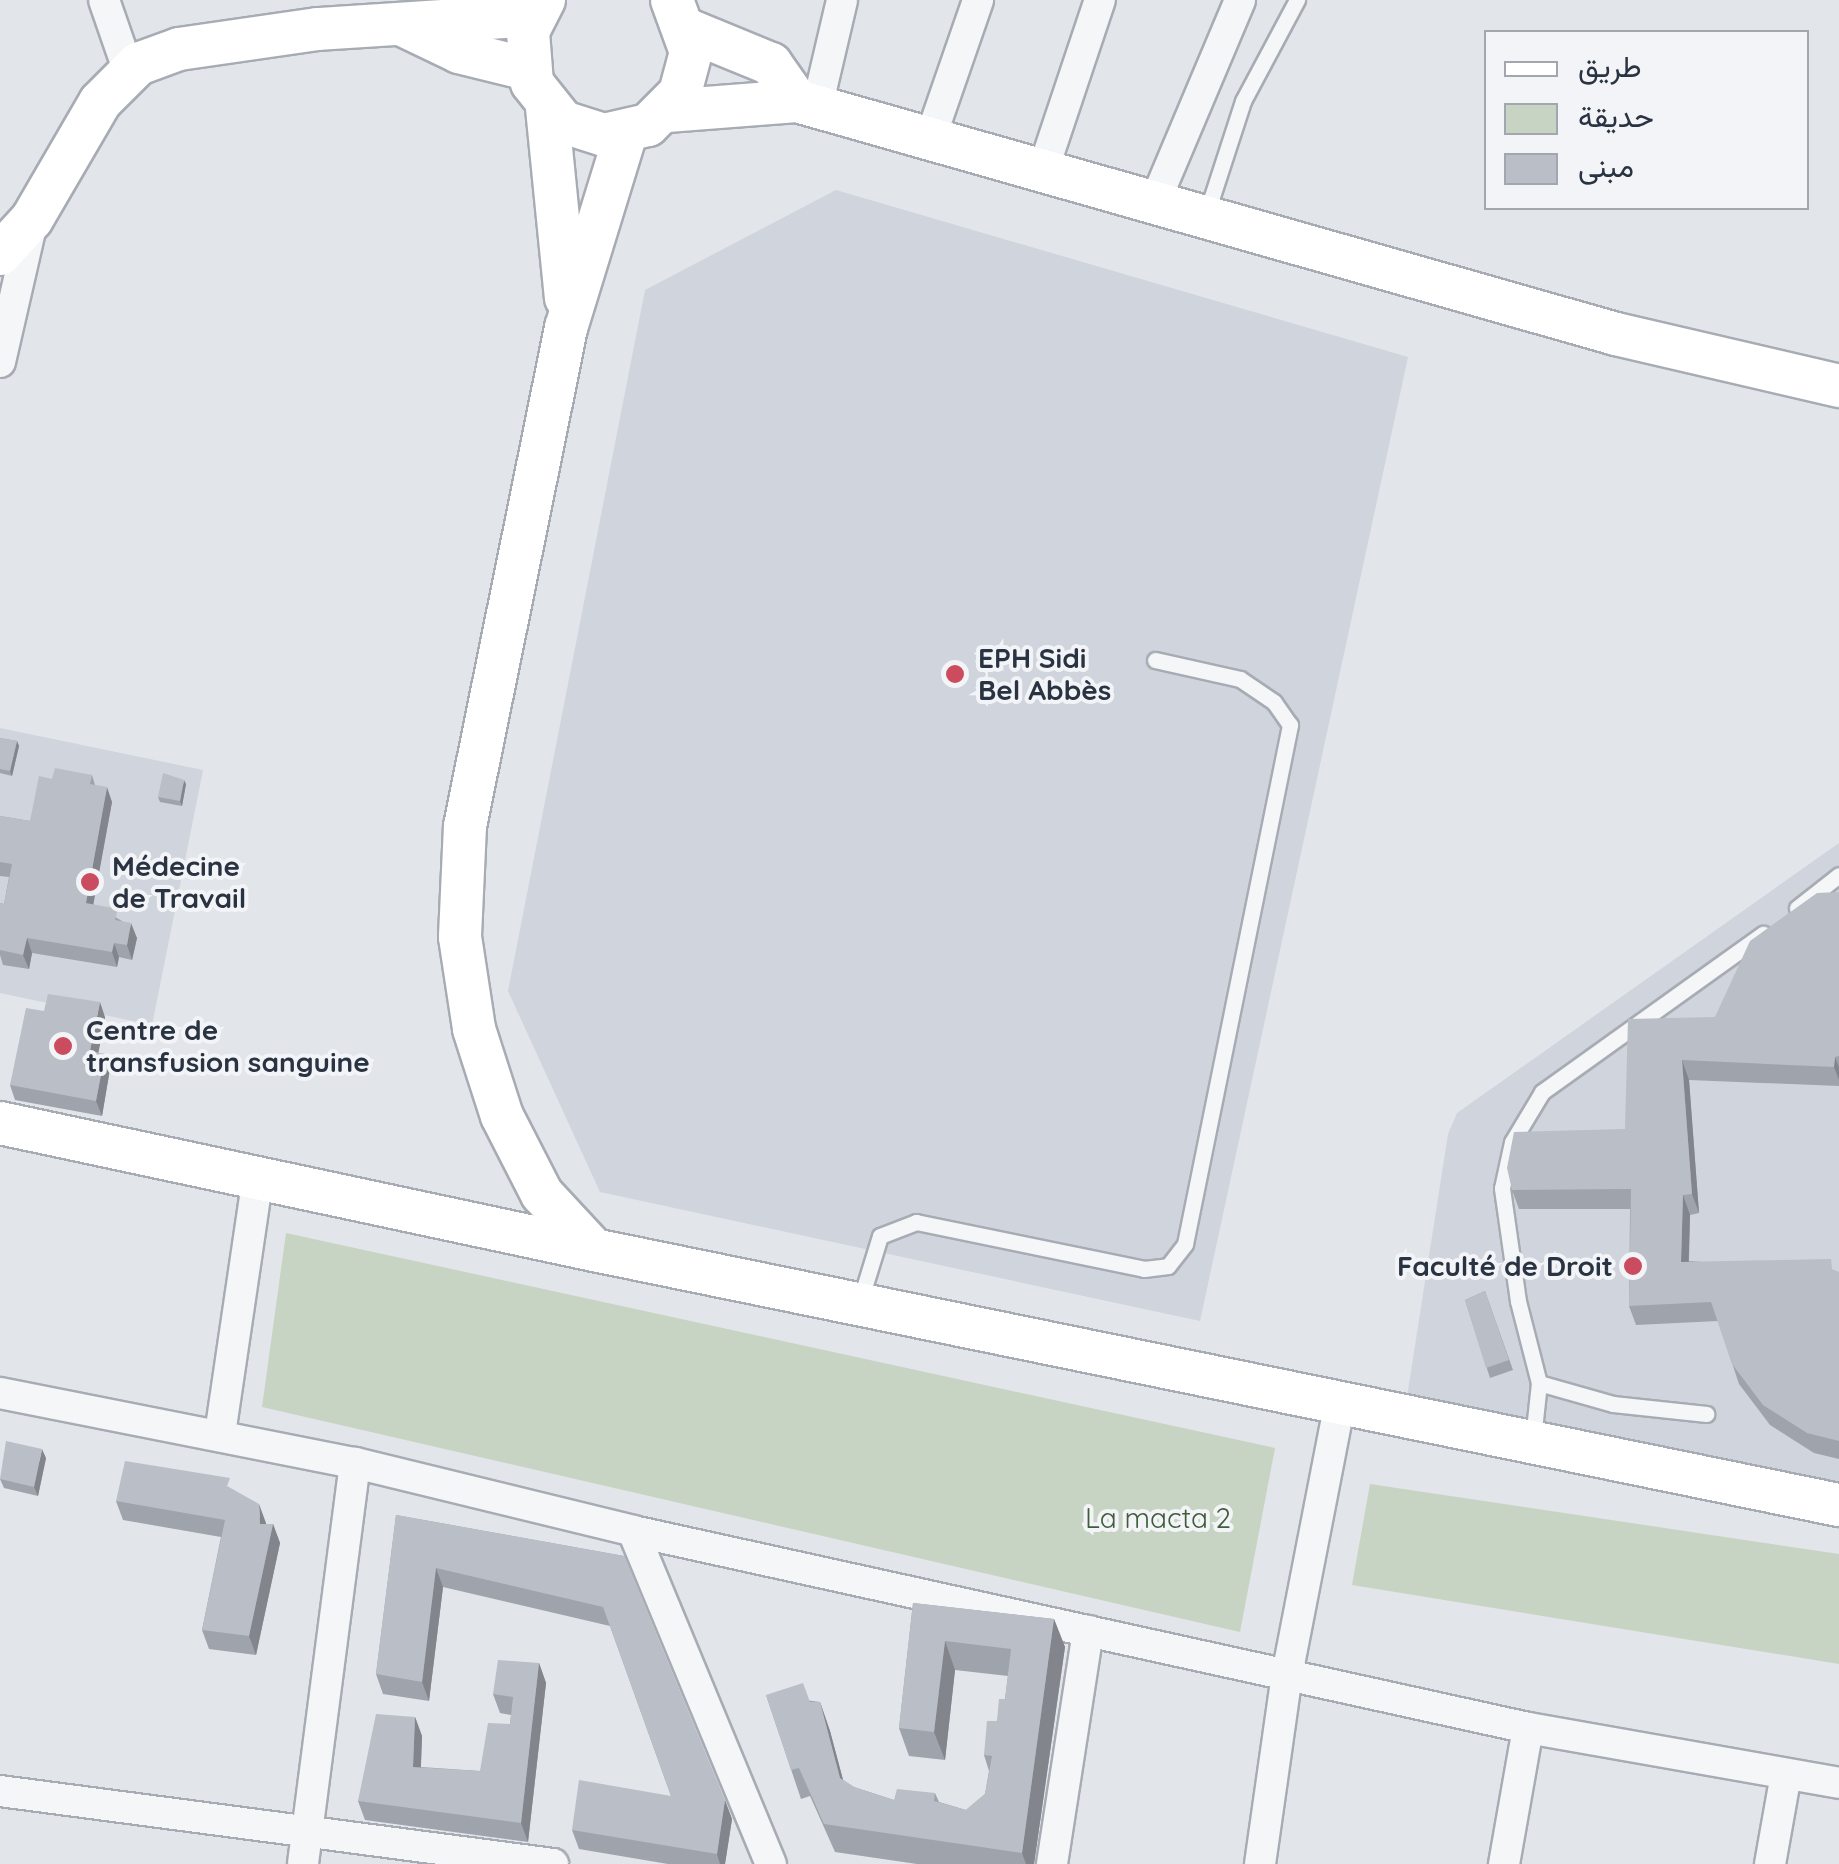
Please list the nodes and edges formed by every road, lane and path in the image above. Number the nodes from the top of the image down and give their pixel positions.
1 (104, 0) edge
2 (842, 0) edge
3 (978, 0) edge
4 (1100, 0) edge
5 (1297, 0) edge
6 (1229, 3) edge
7 (485, 7) edge
8 (539, 7) edge
9 (680, 9) edge
10 (403, 25) junction
11 (527, 70) junction
12 (129, 72) junction
13 (807, 104) junction
14 (547, 108) junction
15 (667, 111) junction
16 (626, 133) junction
17 (930, 139) junction
18 (1042, 170) junction
19 (1154, 204) junction
20 (1205, 218) junction
21 (32, 219) junction
22 (0, 254) edge
23 (566, 328) junction
24 (0, 362) edge
25 (1839, 386) edge
26 (1155, 660) dead end
27 (1839, 875) edge
28 (0, 1123) edge
29 (258, 1178) junction
30 (594, 1250) junction
31 (859, 1304) junction
32 (1539, 1383) junction
33 (1, 1398) edge
34 (1340, 1403) junction
35 (1706, 1414) dead end
36 (220, 1434) junction
37 (1533, 1443) junction
38 (355, 1463) junction
39 (1839, 1505) edge
40 (634, 1531) junction
41 (1088, 1631) junction
42 (1287, 1675) junction
43 (1528, 1728) junction
44 (1786, 1774) junction
45 (1839, 1783) edge
46 (0, 1790) edge
47 (308, 1830) junction
48 (303, 1864) edge
49 (553, 1864) edge
50 (771, 1864) edge
51 (1052, 1864) edge
52 (1260, 1864) edge
53 (1504, 1864) edge
54 (1770, 1864) edge

1 - 12 street
2 - 13 street
3 - 17 street
4 - 18 street
5 - 20 lane
6 - 19 street
7 - 8 main road
7 - 10 main road
8 - 11 main road
9 - 13 main road
9 - 15 main road
10 - 11 main road
10 - 12 main road
11 - 14 main road
12 - 21 main road
13 - 15 main road
13 - 17 main road
14 - 16 main road
14 - 23 main road
15 - 16 main road
16 - 23 main road
17 - 18 main road
18 - 19 main road
19 - 20 main road
20 - 25 main road
21 - 22 main road
21 - 24 street
23 - 30 main road
26 - 31 lane
27 - 32 lane
28 - 29 main road
29 - 30 main road
29 - 36 street
30 - 31 main road
31 - 34 main road
32 - 35 lane
32 - 37 lane
33 - 36 street
34 - 37 main road
34 - 42 street
36 - 38 street
37 - 39 main road
38 - 40 street
38 - 47 street
40 - 41 street
40 - 50 street
41 - 42 street
41 - 51 street
42 - 43 street
42 - 52 street
43 - 44 street
43 - 53 street
44 - 45 street
44 - 54 street
46 - 47 street
47 - 48 street
47 - 49 street

